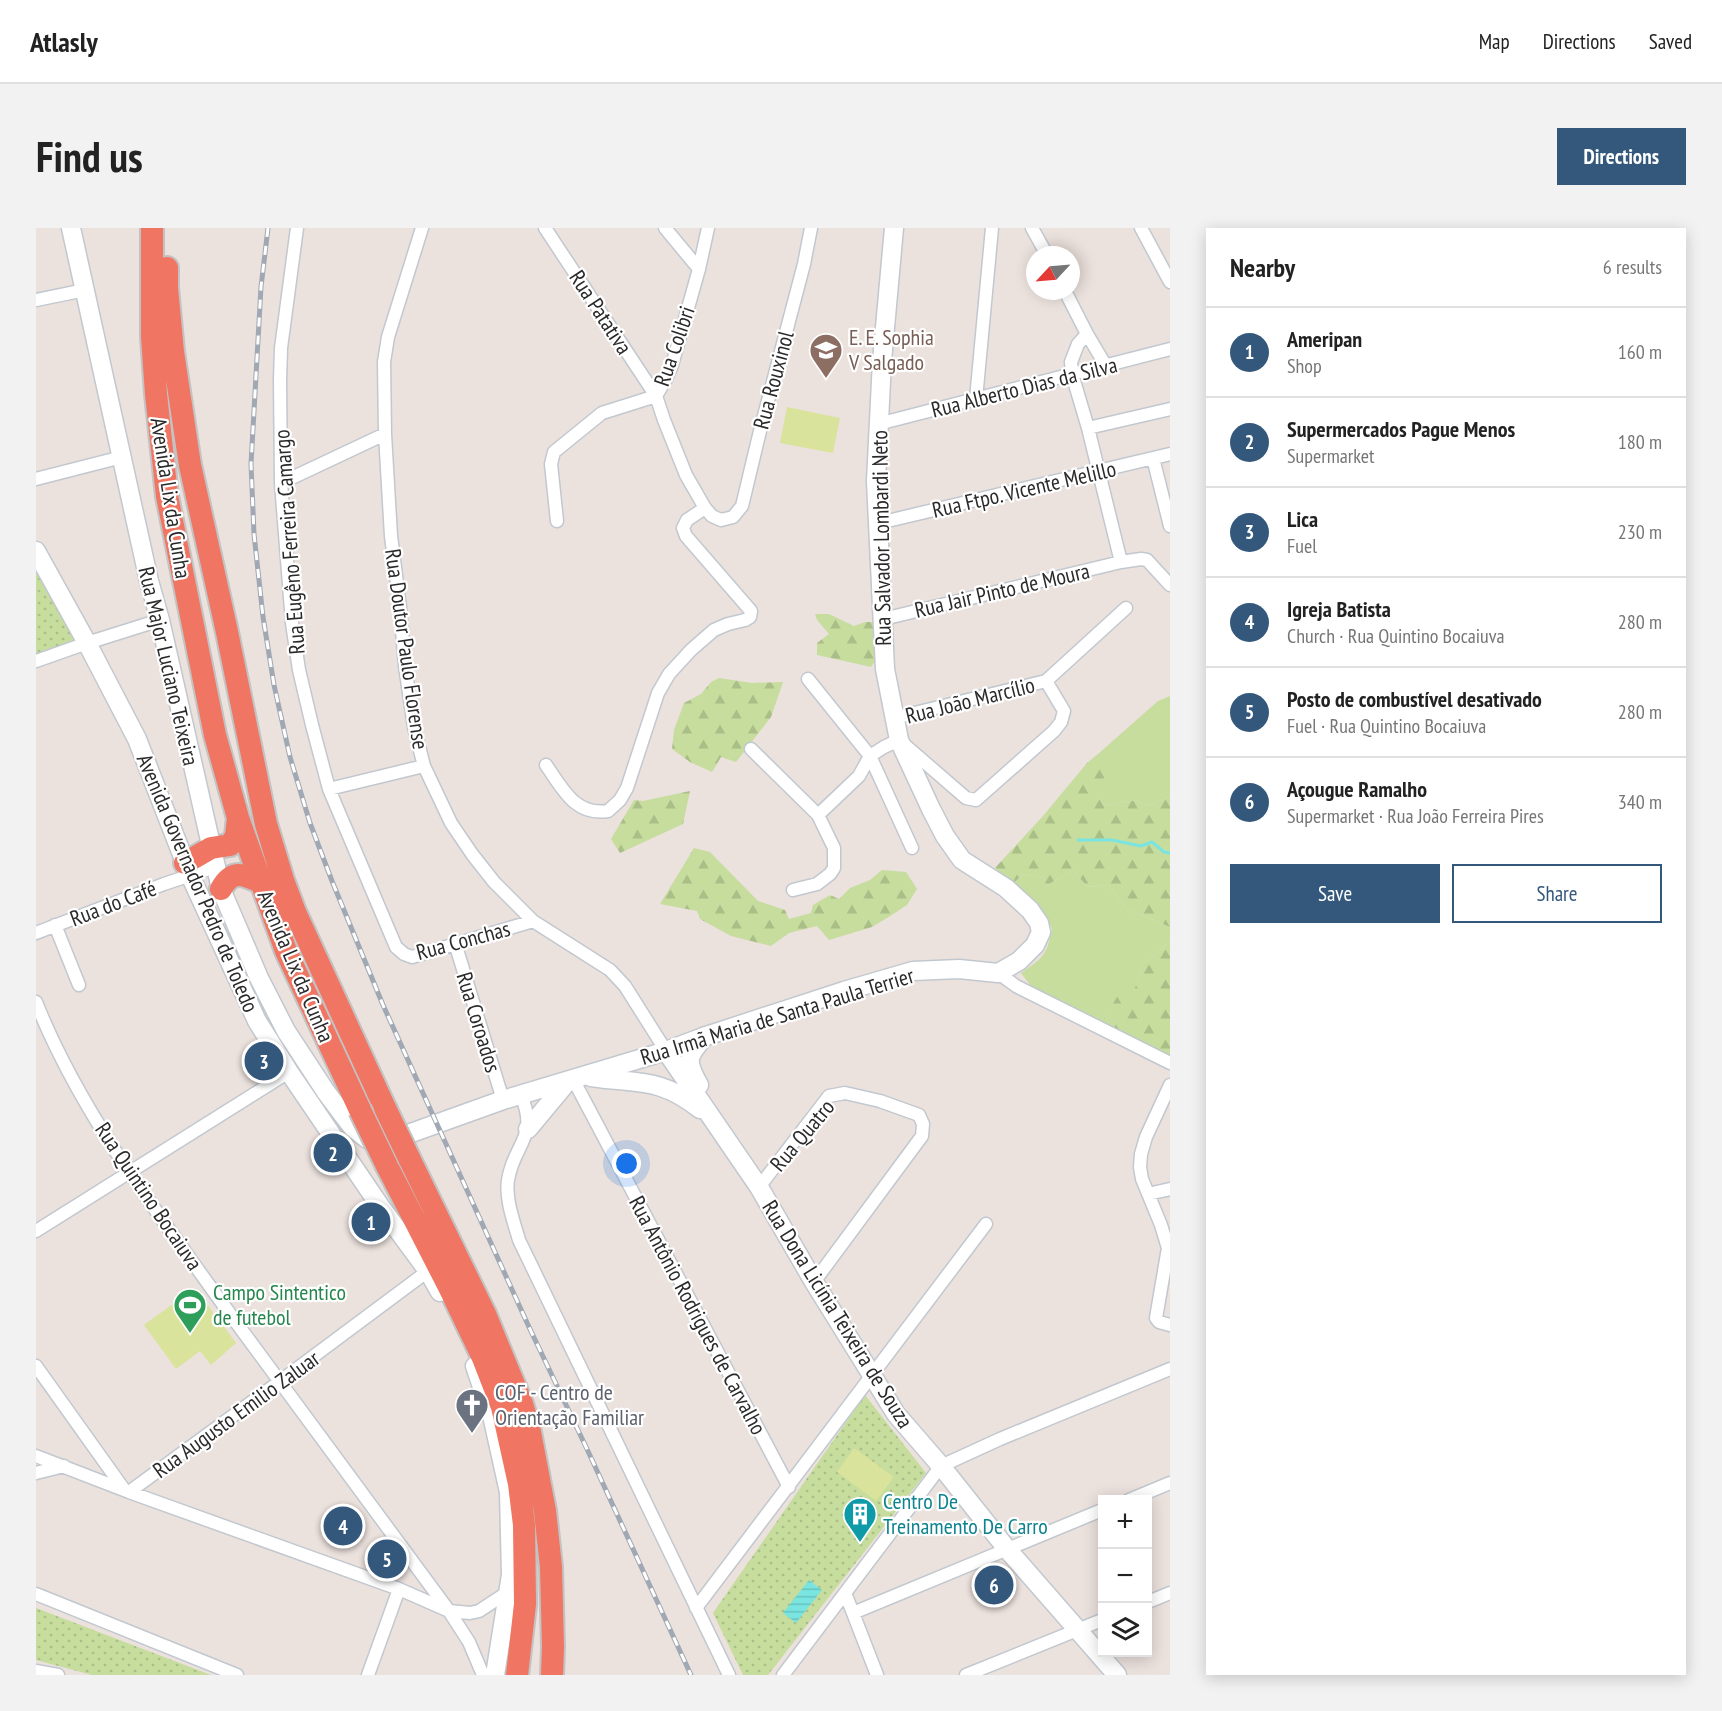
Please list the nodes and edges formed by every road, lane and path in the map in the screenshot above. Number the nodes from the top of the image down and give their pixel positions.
1 (71, 228) edge
2 (152, 228) edge
3 (167, 228) edge
4 (297, 228) edge
5 (422, 228) edge
6 (545, 228) edge
7 (665, 228) edge
8 (708, 228) edge
9 (811, 228) edge
10 (894, 228) edge
11 (992, 228) edge
12 (1032, 228) edge
13 (1141, 228) edge
14 (1042, 246) edge
15 (699, 269) junction
16 (1170, 282) edge
17 (85, 290) junction
18 (36, 300) edge
19 (1070, 300) edge
20 (1087, 334) junction
21 (1170, 350) edge
22 (1106, 366) junction
23 (1072, 374) junction
24 (656, 396) junction
25 (976, 399) junction
26 (1170, 409) edge
27 (878, 424) junction
28 (1088, 428) junction
29 (385, 434) junction
30 (1170, 454) edge
31 (122, 457) junction
32 (1153, 458) junction
33 (1099, 471) junction
34 (36, 479) edge
35 (281, 483) junction
36 (705, 508) junction
37 (557, 520) dead end
38 (721, 520) joint
39 (879, 523) junction
40 (1170, 526) edge
41 (36, 551) edge
42 (1121, 562) junction
43 (1170, 585) edge
44 (1126, 608) dead end
45 (883, 619) junction
46 (160, 620) junction
47 (87, 643) junction
48 (36, 661) edge
49 (808, 679) dead end
50 (1046, 681) junction
51 (894, 718) junction
52 (899, 740) junction
53 (751, 749) dead end
54 (870, 756) junction
55 (546, 765) dead end
56 (424, 766) junction
57 (329, 789) junction
58 (818, 815) junction
59 (238, 818) junction
60 (912, 848) dead end
61 (216, 868) junction
62 (188, 869) junction
63 (260, 882) junction
64 (793, 890) dead end
65 (533, 921) junction
66 (56, 925) junction
67 (36, 933) edge
68 (455, 943) junction
69 (396, 947) joint
70 (998, 973) junction
71 (79, 984) dead end
72 (36, 1002) edge
73 (257, 1021) junction
74 (706, 1036) junction
75 (666, 1052) junction
76 (1170, 1063) edge
77 (289, 1072) junction
78 (575, 1079) junction
79 (321, 1084) junction
80 (1170, 1085) edge
81 (521, 1095) junction
82 (503, 1100) junction
83 (716, 1125) junction
84 (528, 1129) junction
85 (374, 1140) joint
86 (128, 1172) junction
87 (759, 1187) junction
88 (1170, 1188) edge
89 (1148, 1194) junction
90 (986, 1224) dead end
91 (36, 1230) edge
92 (428, 1271) junction
93 (814, 1282) junction
94 (454, 1317) junction
95 (1170, 1325) edge
96 (483, 1358) junction
97 (36, 1366) edge
98 (1170, 1369) edge
99 (872, 1377) junction
100 (492, 1380) junction
101 (279, 1382) junction
102 (36, 1456) edge
103 (64, 1466) junction
104 (941, 1466) junction
105 (36, 1473) edge
106 (1170, 1483) edge
107 (789, 1487) junction
108 (127, 1490) junction
109 (509, 1492) junction
110 (1141, 1495) edge
111 (1098, 1512) edge
112 (1006, 1549) junction
113 (399, 1589) junction
114 (508, 1592) junction
115 (845, 1593) junction
116 (1170, 1593) edge
117 (36, 1594) edge
118 (1152, 1600) edge
119 (696, 1608) junction
120 (449, 1611) junction
121 (853, 1613) junction
122 (1098, 1622) edge
123 (1077, 1630) junction
124 (237, 1675) edge
125 (368, 1675) edge
126 (483, 1675) edge
127 (495, 1675) edge
128 (517, 1675) edge
129 (552, 1675) edge
130 (729, 1675) edge
131 (783, 1675) edge
132 (877, 1675) edge
133 (966, 1675) edge
134 (1117, 1675) edge

1 - 17 main road, Rua Major Luciano Teixeira
2 - 59 highway, Avenida Lix da Cunha
3 - 129 highway, Avenida Lix da Cunha, bridge
4 - 35 street, Rua Eugêno Ferreira Camargo
5 - 29 street, Rua Doutor Paulo Florense
6 - 24 street, Rua Patativa
7 - 15 street
8 - 15 street, Rua Colibri
9 - 38 street, Rua Rouxinol
10 - 27 main road, Rua Salvador Lombardi Neto
11 - 25 street
12 - 14 street
13 - 16 street
15 - 24 street, Rua Colibri
17 - 18 street
17 - 31 main road, Rua Major Luciano Teixeira
19 - 20 street
20 - 22 street
20 - 23 street
21 - 22 street, Rua Alberto Dias da Silva
22 - 23 street, Rua Alberto Dias da Silva
23 - 25 street, Rua Alberto Dias da Silva
23 - 28 street
24 - 36 street, Rua Colibri
24 - 37 street
25 - 27 street, Rua Alberto Dias da Silva
26 - 28 street
27 - 39 main road, Rua Salvador Lombardi Neto
28 - 33 street
29 - 35 street
29 - 56 street, Rua Doutor Paulo Florense
30 - 32 street, Rua Ftpo. Vicente Melillo
31 - 34 street
31 - 46 main road, Rua Major Luciano Teixeira
32 - 33 street, Rua Ftpo. Vicente Melillo
32 - 40 street
33 - 39 street, Rua Ftpo. Vicente Melillo
33 - 42 street
35 - 57 street, Rua Eugêno Ferreira Camargo
36 - 38 street, Rua Colibri
36 - 55 street
39 - 45 main road, Rua Salvador Lombardi Neto
41 - 47 main road, Avenida Governador Pedro de Toledo
42 - 43 street, Rua Jair Pinto de Moura
42 - 45 street, Rua Jair Pinto de Moura
44 - 50 street, Rua João Marcílio
45 - 51 main road, Rua Salvador Lombardi Neto
46 - 47 street
46 - 61 main road, Rua Major Luciano Teixeira
47 - 48 street
47 - 62 main road, Avenida Governador Pedro de Toledo
49 - 54 street
50 - 51 street, Rua João Marcílio
50 - 52 street
51 - 52 main road, Rua Salvador Lombardi Neto
52 - 54 street
52 - 70 main road, Rua Salvador Lombardi Neto
53 - 58 street
54 - 58 street
54 - 60 street
56 - 57 street
56 - 65 street, Rua Doutor Paulo Florense
57 - 69 street, Rua Eugêno Ferreira Camargo
58 - 64 street
59 - 61 highway
59 - 63 highway, Avenida Lix da Cunha
61 - 62 highway
61 - 63 highway
61 - 79 main road, Rua Major Luciano Teixeira
62 - 66 street, Rua do Café
62 - 73 main road, Avenida Governador Pedro de Toledo
63 - 96 highway, Avenida Lix da Cunha, bridge
65 - 68 street, Rua Conchas
65 - 75 street, Rua Doutor Paulo Florense
66 - 67 street, Rua do Café
66 - 71 street
68 - 69 street, Rua Conchas
68 - 82 street, Rua Coroados
70 - 74 main road, Rua Irmã Maria de Santa Paula Terrier
70 - 76 street, Rua Irmã Maria de Santa Paula Terrier
72 - 86 street, Rua Quintino Bocaiuva
73 - 77 main road, Avenida Governador Pedro de Toledo
73 - 79 main road, Rua Major Luciano Teixeira
74 - 75 main road, Rua Irmã Maria de Santa Paula Terrier
74 - 83 main road
75 - 78 main road, Rua Irmã Maria de Santa Paula Terrier
75 - 83 main road, Rua Dona Licínia Teixeira de Souza
77 - 86 street
77 - 92 main road, Avenida Governador Pedro de Toledo
78 - 81 main road, Rua Irmã Maria de Santa Paula Terrier
78 - 83 main road
78 - 84 main road
78 - 107 street, Rua Antônio Rodrigues de Carvalho
79 - 85 main road, Rua Major Luciano Teixeira
80 - 89 street
81 - 82 main road, Rua Irmã Maria de Santa Paula Terrier
81 - 84 street
82 - 85 main road, Rua Irmã Maria de Santa Paula Terrier
83 - 87 main road, Rua Dona Licínia Teixeira de Souza
84 - 119 street
86 - 91 street
86 - 101 street, Rua Quintino Bocaiuva
87 - 93 main road, Rua Dona Licínia Teixeira de Souza
87 - 93 street, Rua Quatro
88 - 89 street
89 - 95 street
90 - 99 street
92 - 94 main road, Avenida Governador Pedro de Toledo
92 - 101 street, Rua Augusto Emilio Zaluar
93 - 99 main road, Rua Dona Licínia Teixeira de Souza
94 - 96 highway
94 - 109 main road, Avenida Governador Pedro de Toledo
96 - 100 highway, Avenida Lix da Cunha
97 - 108 street
98 - 104 street
99 - 104 main road, Rua Dona Licínia Teixeira de Souza
99 - 107 street
100 - 109 highway
100 - 128 highway, Avenida Lix da Cunha
101 - 108 street, Rua Augusto Emilio Zaluar
101 - 120 street, Rua Quintino Bocaiuva
102 - 103 street
103 - 105 street
103 - 108 street
104 - 112 main road, Rua Dona Licínia Teixeira de Souza
104 - 115 street
106 - 110 street
107 - 119 street
108 - 113 street
109 - 114 main road, Avenida Governador Pedro de Toledo
111 - 112 street
112 - 121 street
112 - 123 main road, Rua Dona Licínia Teixeira de Souza
113 - 120 street
113 - 125 street
114 - 120 street
114 - 127 main road, Avenida Governador Pedro de Toledo
115 - 121 street
115 - 131 street
116 - 118 street
117 - 124 street
119 - 130 street
120 - 126 street, Rua Quintino Bocaiuva
121 - 132 street
122 - 123 street
123 - 133 street
123 - 134 main road, Rua Dona Licínia Teixeira de Souza

